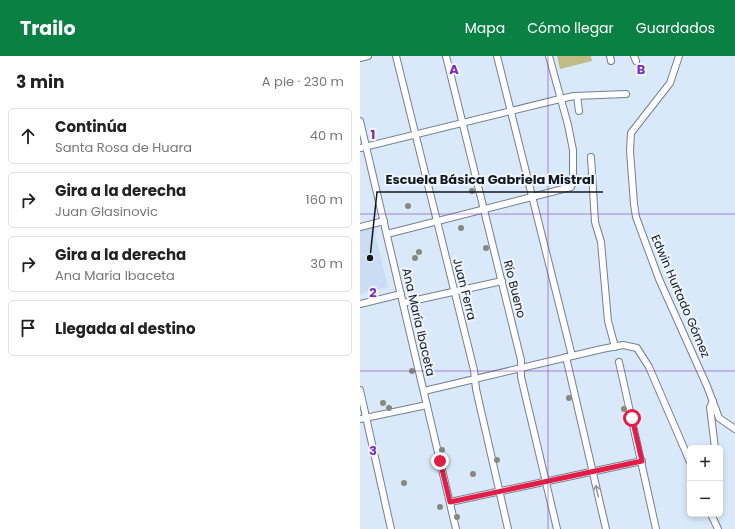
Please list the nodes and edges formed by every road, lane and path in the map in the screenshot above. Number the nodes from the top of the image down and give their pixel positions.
1 (368, 56) edge
2 (396, 56) edge
3 (446, 56) edge
4 (497, 56) edge
5 (549, 56) edge
6 (679, 56) edge
7 (360, 58) edge
8 (626, 94) dead end
9 (577, 96) junction
10 (560, 99) junction
11 (511, 111) junction
12 (579, 111) dead end
13 (360, 121) edge
14 (463, 123) junction
15 (415, 135) junction
16 (363, 148) edge
17 (591, 157) dead end
18 (532, 196) junction
19 (484, 209) junction
20 (384, 221) junction
21 (437, 221) junction
22 (360, 227) edge
23 (387, 234) junction
24 (502, 280) junction
25 (454, 292) junction
26 (401, 294) junction
27 (403, 303) junction
28 (360, 304) edge
29 (615, 347) junction
30 (569, 357) junction
31 (619, 362) dead end
32 (521, 368) junction
33 (475, 379) junction
34 (360, 390) edge
35 (424, 391) junction
36 (713, 401) junction
37 (428, 405) junction
38 (363, 419) edge
39 (735, 429) edge
40 (714, 445) edge
41 (687, 455) edge
42 (642, 461) junction
43 (593, 472) junction
44 (546, 482) junction
45 (499, 492) junction
46 (450, 502) junction
47 (712, 517) edge
48 (391, 529) edge
49 (456, 529) edge
50 (508, 529) edge
51 (557, 529) edge
52 (606, 529) edge
53 (656, 529) edge
54 (718, 529) edge

1 - 7 street
2 - 15 street, Juan Ferra
3 - 14 street, Río Bueno
4 - 11 street
5 - 10 street
6 - 36 street, Edwin Hurtado Gómez
8 - 9 street
9 - 10 street
9 - 12 street
10 - 11 street
10 - 18 street
11 - 14 street
11 - 18 street
13 - 16 street, Ana María Ibaceta
14 - 15 street
14 - 19 street, Río Bueno
15 - 16 street
15 - 21 street, Juan Ferra
16 - 20 street, Ana María Ibaceta
17 - 29 street
18 - 19 street
18 - 30 street
19 - 21 street
19 - 24 street, Río Bueno
20 - 22 street
20 - 23 street, Ana María Ibaceta
21 - 23 street
21 - 25 street, Juan Ferra
23 - 26 street, Ana María Ibaceta
24 - 25 street
24 - 32 street, Río Bueno
25 - 27 street
25 - 33 street, Juan Ferra
26 - 27 street, Ana María Ibaceta
26 - 28 street
27 - 35 street, Ana María Ibaceta
29 - 30 street
29 - 41 street
30 - 32 street
30 - 43 street
31 - 42 street
32 - 33 street
32 - 44 street, Río Bueno
33 - 35 street
33 - 45 street, Juan Ferra
34 - 38 street
35 - 37 street, Ana María Ibaceta
36 - 39 street, Edwin Hurtado Gómez
36 - 40 street
37 - 38 street
37 - 46 street, Ana María Ibaceta
38 - 48 street
42 - 43 street
42 - 53 street
43 - 44 street
52 -> 43 street
44 - 45 street
44 - 51 street, Río Bueno
45 - 46 street
45 - 50 street, Juan Ferra
46 - 49 street, Ana María Ibaceta
47 - 54 street

